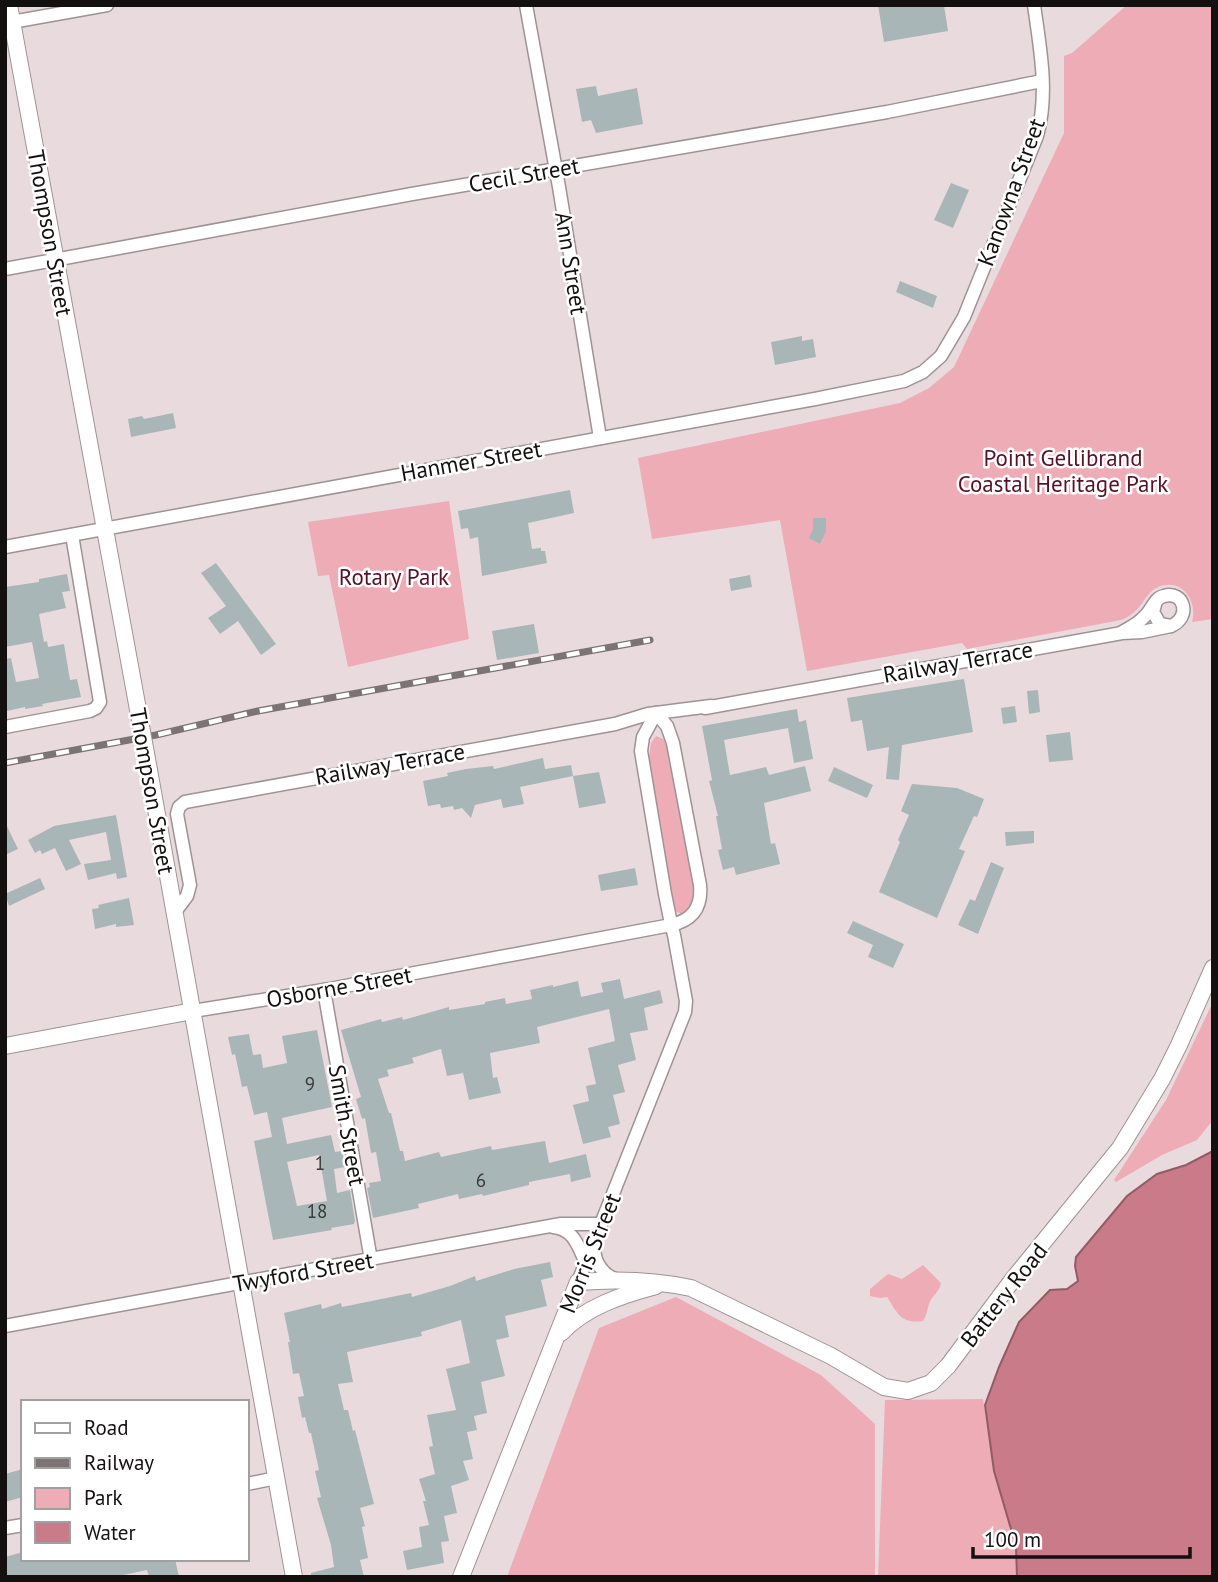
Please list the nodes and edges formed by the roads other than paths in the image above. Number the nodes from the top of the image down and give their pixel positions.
1 (107, 5) edge
2 (526, 5) edge
3 (1034, 5) edge
4 (9, 17) edge
5 (1042, 81) junction
6 (556, 169) junction
7 (55, 260) junction
8 (5, 269) edge
9 (932, 365) joint
10 (600, 438) junction
11 (104, 528) junction
12 (72, 535) junction
13 (5, 547) edge
14 (1156, 601) junction
15 (1171, 626) junction
16 (1122, 633) junction
17 (711, 706) junction
18 (656, 713) junction
19 (5, 727) edge
20 (673, 743) junction
21 (175, 912) junction
22 (671, 925) junction
23 (1213, 968) edge
24 (324, 990) junction
25 (193, 1011) junction
26 (5, 1046) edge
27 (601, 1224) junction
28 (547, 1227) junction
29 (594, 1243) junction
30 (371, 1260) junction
31 (586, 1263) junction
32 (242, 1283) junction
33 (577, 1284) junction
34 (623, 1288) junction
35 (5, 1326) edge
36 (556, 1338) junction
37 (276, 1478) junction
38 (248, 1484) edge
39 (294, 1577) edge
40 (461, 1577) edge

1 - 4 street
2 - 6 street, Ann Street
3 - 5 street, Kanowna Street
4 - 7 street, Thompson Street
5 - 6 street, Cecil Street
5 - 9 street, Kanowna Street
6 - 7 street, Cecil Street
6 - 10 street, Ann Street
7 - 8 street, Cecil Street
7 - 11 street, Thompson Street
9 - 10 street, Hanmer Street
10 - 11 street, Hanmer Street
11 - 12 street, Hanmer Street
11 - 21 street, Thompson Street, bridge
12 - 13 street, Hanmer Street
12 - 19 street
14 - 15 street
14 - 15 street
14 - 16 street, Railway Terrace
15 - 16 street, Railway Terrace
16 - 17 street, Railway Terrace
17 - 18 street, Railway Terrace
17 - 20 street, Railway Terrace
18 - 20 street
18 - 21 street, Railway Terrace
18 - 22 street, Morris Street
20 - 22 street
21 - 25 street, Thompson Street
22 - 24 street, Osborne Street
22 - 27 street, Morris Street
23 - 34 street, Battery Road
24 - 25 street, Osborne Street
24 - 30 street, Smith Street
25 - 26 street, Osborne Street
25 - 32 street, Thompson Street
27 - 28 street, Twyford Street
27 - 29 street, Morris Street
28 - 30 street, Twyford Street
28 - 31 street
29 - 31 street, Morris Street
29 - 34 street
30 - 32 street, Twyford Street
31 - 33 street, Morris Street
32 - 35 street, Twyford Street
32 - 37 street, Thompson Street
33 - 34 street, Battery Road
33 - 36 street, Morris Street
34 - 36 street, Battery Road
36 - 40 street, Morris Street
37 - 38 street
37 - 39 street, Thompson Street

